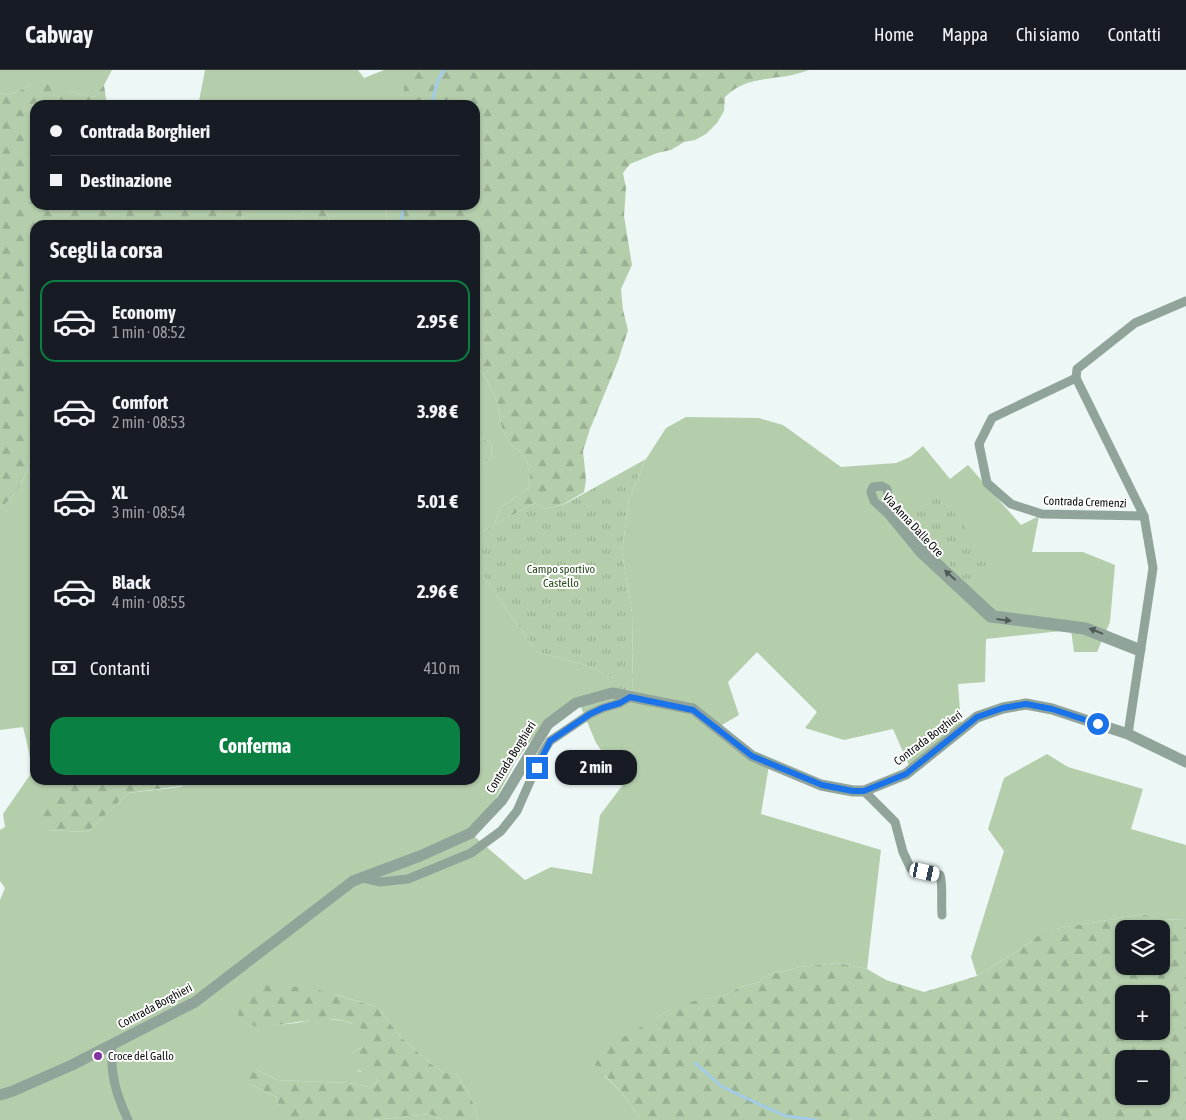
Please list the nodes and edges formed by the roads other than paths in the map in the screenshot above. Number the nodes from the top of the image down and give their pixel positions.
1 (1186, 301) edge
2 (1076, 378) junction
3 (1144, 516) junction
4 (1141, 651) junction
5 (630, 697) junction
6 (1128, 734) junction
7 (1186, 762) edge
8 (864, 791) junction
9 (363, 878) junction
10 (942, 915) dead end
11 (112, 1045) junction
12 (0, 1095) edge
13 (128, 1120) edge

1 - 2 street
2 - 3 street, Contrada Cremenzi
2 - 3 street, Contrada Cremenzi
3 - 4 street, Contrada Cremenzi
4 -> 4 street, Via Anna Dalle Ore
4 - 6 street, Contrada Cremenzi
5 - 8 street, Contrada Borghieri
5 - 9 street, Contrada Borghieri
5 - 9 street
6 - 7 street, Contrada Borghieri
6 - 8 street, Contrada Borghieri
8 - 10 street
9 - 11 street, Contrada Borghieri
11 - 12 street, Contrada Borghieri
11 - 13 street

